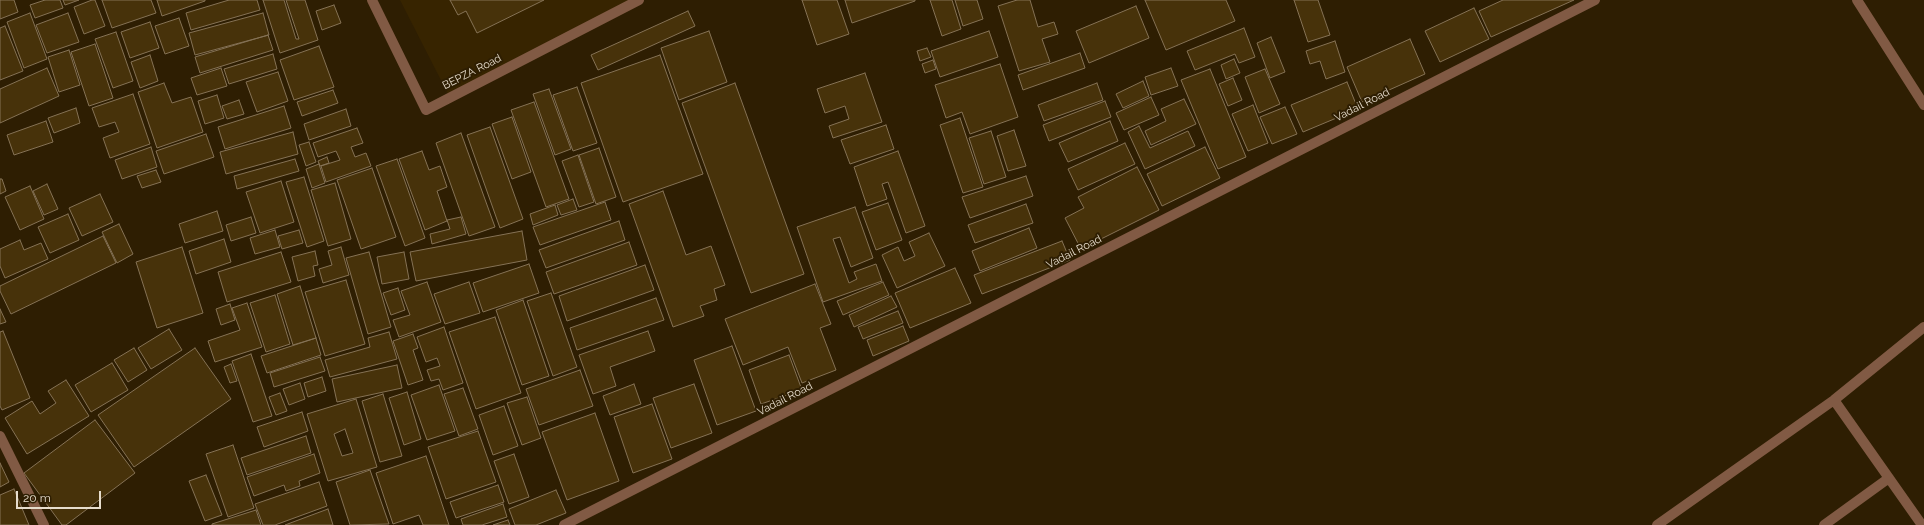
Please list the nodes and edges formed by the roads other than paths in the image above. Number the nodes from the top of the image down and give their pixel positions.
1 (372, 0) edge
2 (639, 0) edge
3 (1595, 0) edge
4 (1857, 0) edge
5 (1924, 105) edge
6 (1924, 327) edge
7 (1834, 400) junction
8 (0, 436) edge
9 (1889, 478) junction
10 (44, 525) edge
11 (564, 525) edge
12 (1657, 525) edge
13 (1824, 525) edge
14 (1922, 525) edge

1 - 2 street, BEPZA Road
3 - 11 street, Vadail Road
4 - 5 street
6 - 7 street
7 - 9 street
7 - 12 street
8 - 10 street
9 - 13 street
9 - 14 street

